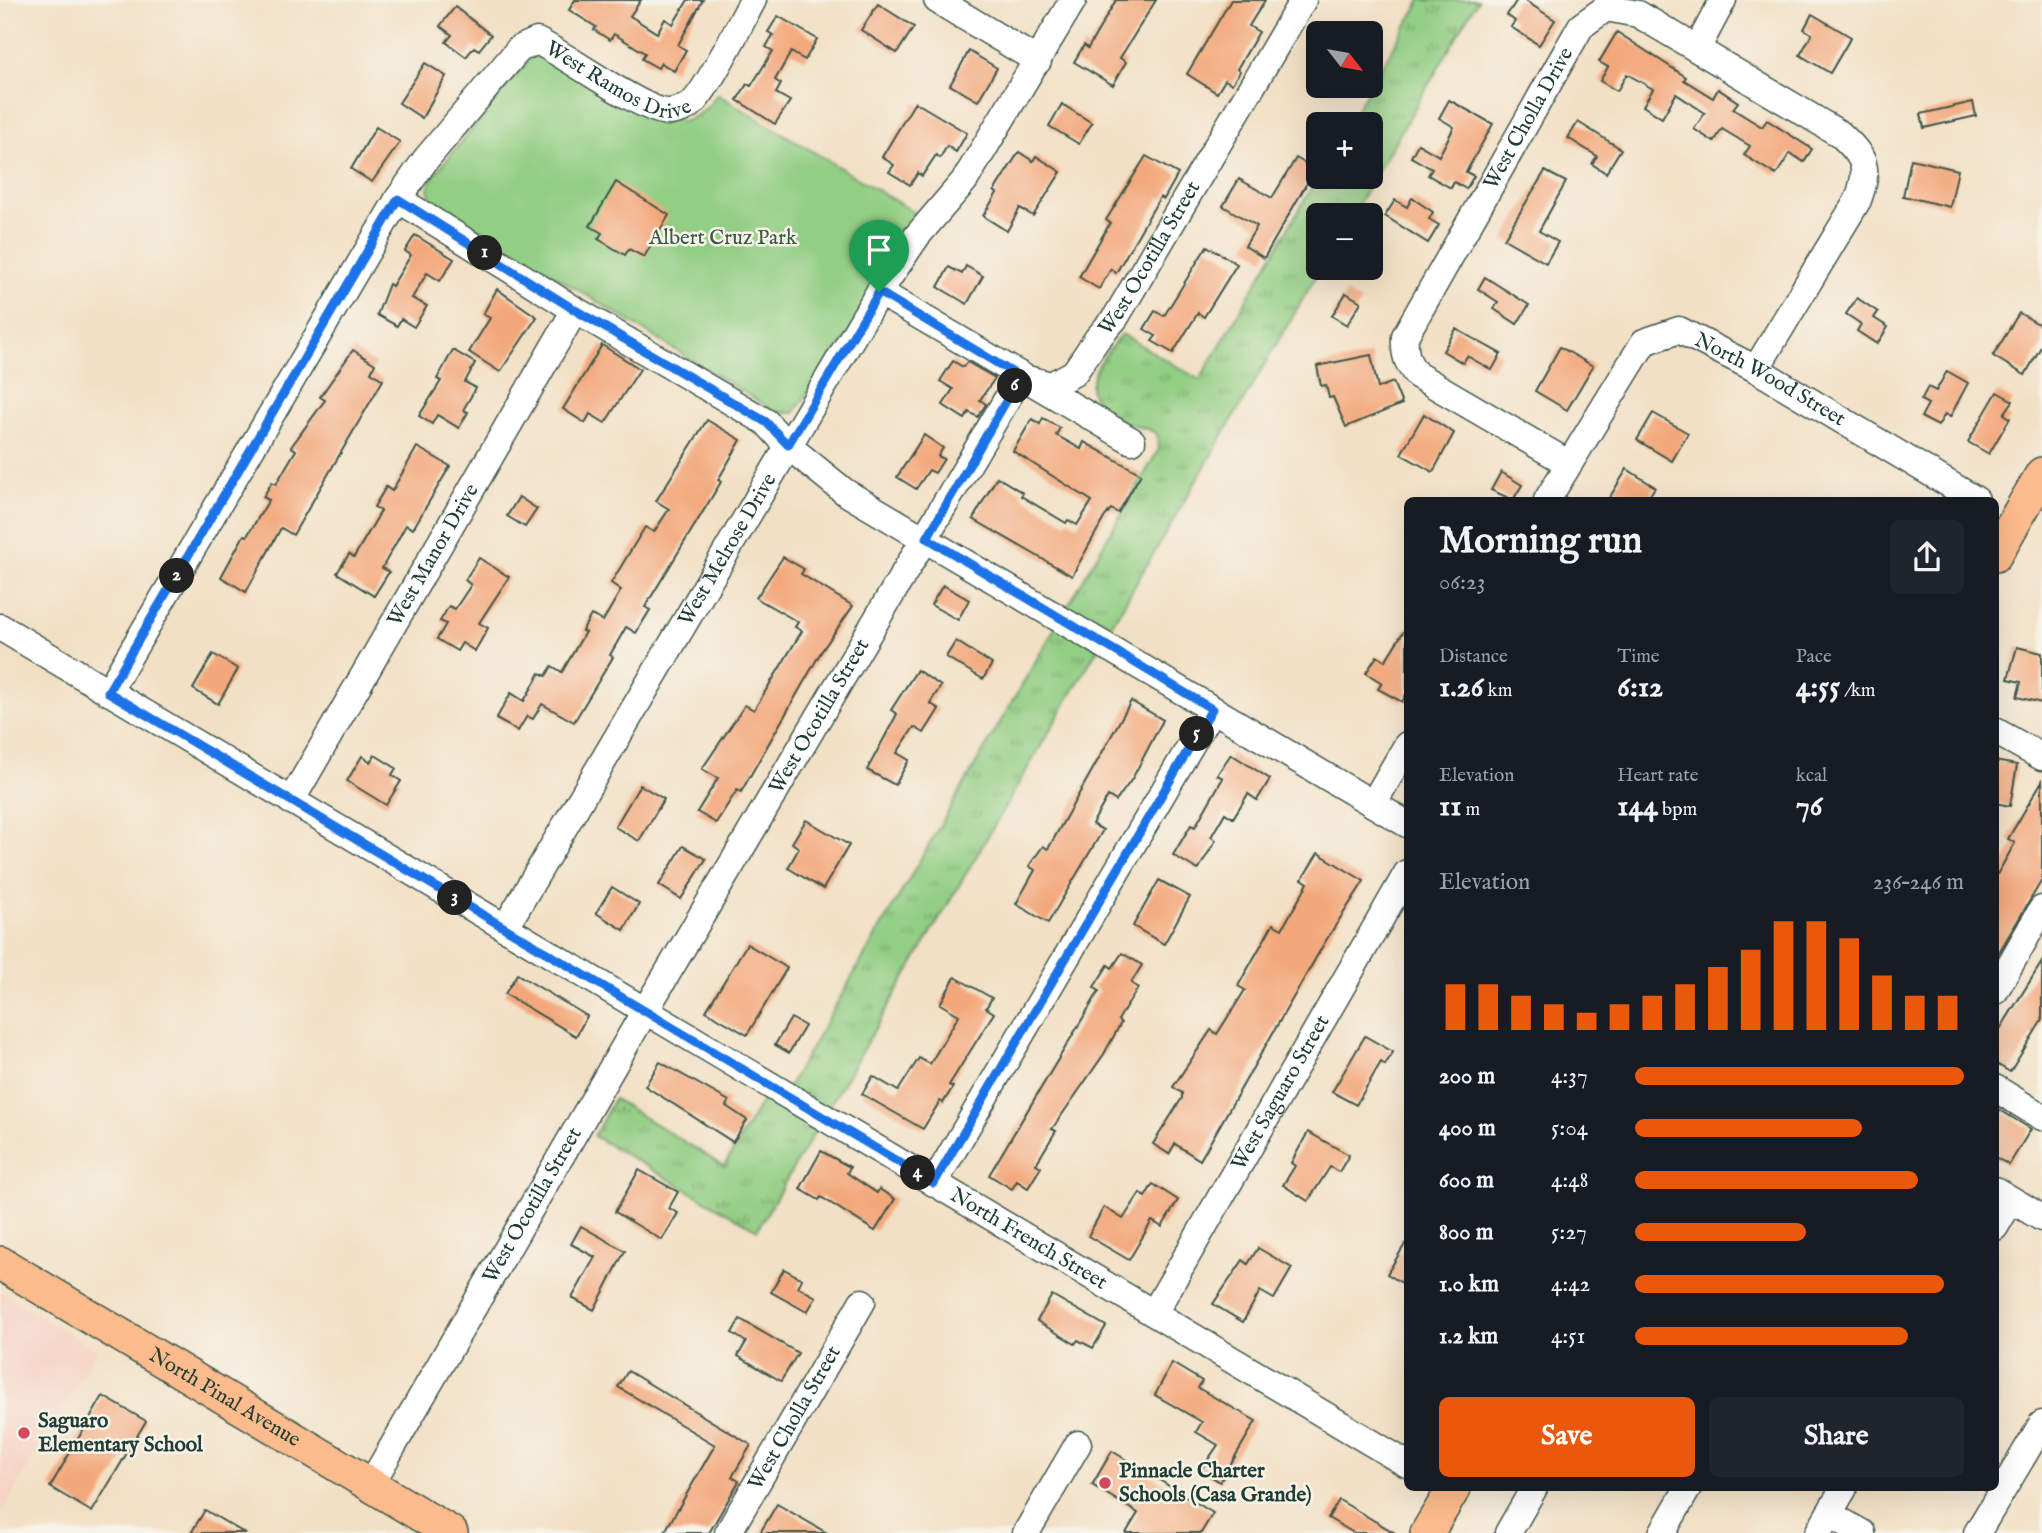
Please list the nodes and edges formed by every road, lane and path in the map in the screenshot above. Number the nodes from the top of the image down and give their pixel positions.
1 (754, 0) edge
2 (937, 0) edge
3 (1073, 0) edge
4 (1303, 0) edge
5 (1723, 0) edge
6 (1698, 47) junction
7 (1038, 61) junction
8 (398, 199) junction
9 (879, 292) junction
10 (575, 310) junction
11 (1756, 369) junction
12 (1020, 377) junction
13 (1132, 441) dead end
14 (788, 445) junction
15 (1568, 463) junction
16 (2042, 474) edge
17 (1548, 497) edge
18 (1971, 497) edge
19 (2004, 517) edge
20 (927, 538) junction
21 (1999, 538) edge
22 (0, 627) edge
23 (108, 692) junction
24 (1212, 709) junction
25 (1999, 733) edge
26 (1404, 750) edge
27 (2042, 757) edge
28 (291, 801) junction
29 (1373, 804) junction
30 (1404, 822) edge
31 (1404, 878) edge
32 (2042, 909) edge
33 (505, 928) junction
34 (2035, 938) edge
35 (1999, 986) edge
36 (645, 1011) junction
37 (1999, 1090) edge
38 (2042, 1117) edge
39 (934, 1183) junction
40 (2003, 1195) edge
41 (2042, 1218) edge
42 (0, 1263) edge
43 (862, 1302) dead end
44 (1154, 1313) junction
45 (2042, 1424) edge
46 (1078, 1444) dead end
47 (1404, 1462) edge
48 (371, 1484) junction
49 (1449, 1491) edge
50 (1532, 1491) edge
51 (1686, 1491) edge
52 (1842, 1491) edge
53 (1823, 1524) edge
54 (451, 1533) edge
55 (728, 1533) edge
56 (1026, 1533) edge
57 (1427, 1533) edge
58 (1508, 1533) edge
59 (1662, 1533) edge
60 (1862, 1533) edge
61 (1977, 1533) edge

1 - 8 street, West Ramos Drive
2 - 7 street
3 - 7 street, West Melrose Drive
4 - 12 street, West Ocotilla Street
5 - 6 street
6 - 11 street, West Cholla Drive
6 - 15 street, West Cholla Drive
7 - 9 street, West Melrose Drive
8 - 10 street
8 - 23 street, West Ramos Drive
9 - 12 street
9 - 14 street, West Melrose Drive
10 - 14 street
10 - 28 street, West Manor Drive
11 - 15 street, North Wood Street
11 - 18 street, North Wood Street
12 - 13 street
12 - 20 street, West Ocotilla Street
14 - 20 street
14 - 33 street, West Melrose Drive
15 - 17 street
16 - 19 main road
19 - 21 main road
20 - 24 street
20 - 36 street, West Ocotilla Street
22 - 23 street, North French Street
23 - 28 street, North French Street
24 - 29 street
24 - 39 street
25 - 27 street
26 - 29 street
28 - 33 street, North French Street
29 - 30 street
31 - 44 street, West Saguaro Street
32 - 34 street
33 - 36 street, North French Street
34 - 35 street
36 - 39 street, North French Street
36 - 48 street, West Ocotilla Street
37 - 38 street
39 - 44 street, North French Street
40 - 41 street
42 - 48 main road, North Pinal Avenue
43 - 55 street, West Cholla Street
44 - 47 street, North French Street
45 - 61 street
46 - 56 street
48 - 54 main road, North Pinal Avenue
49 - 57 main road
50 - 58 street
51 - 59 street
52 - 53 street
53 - 60 street

